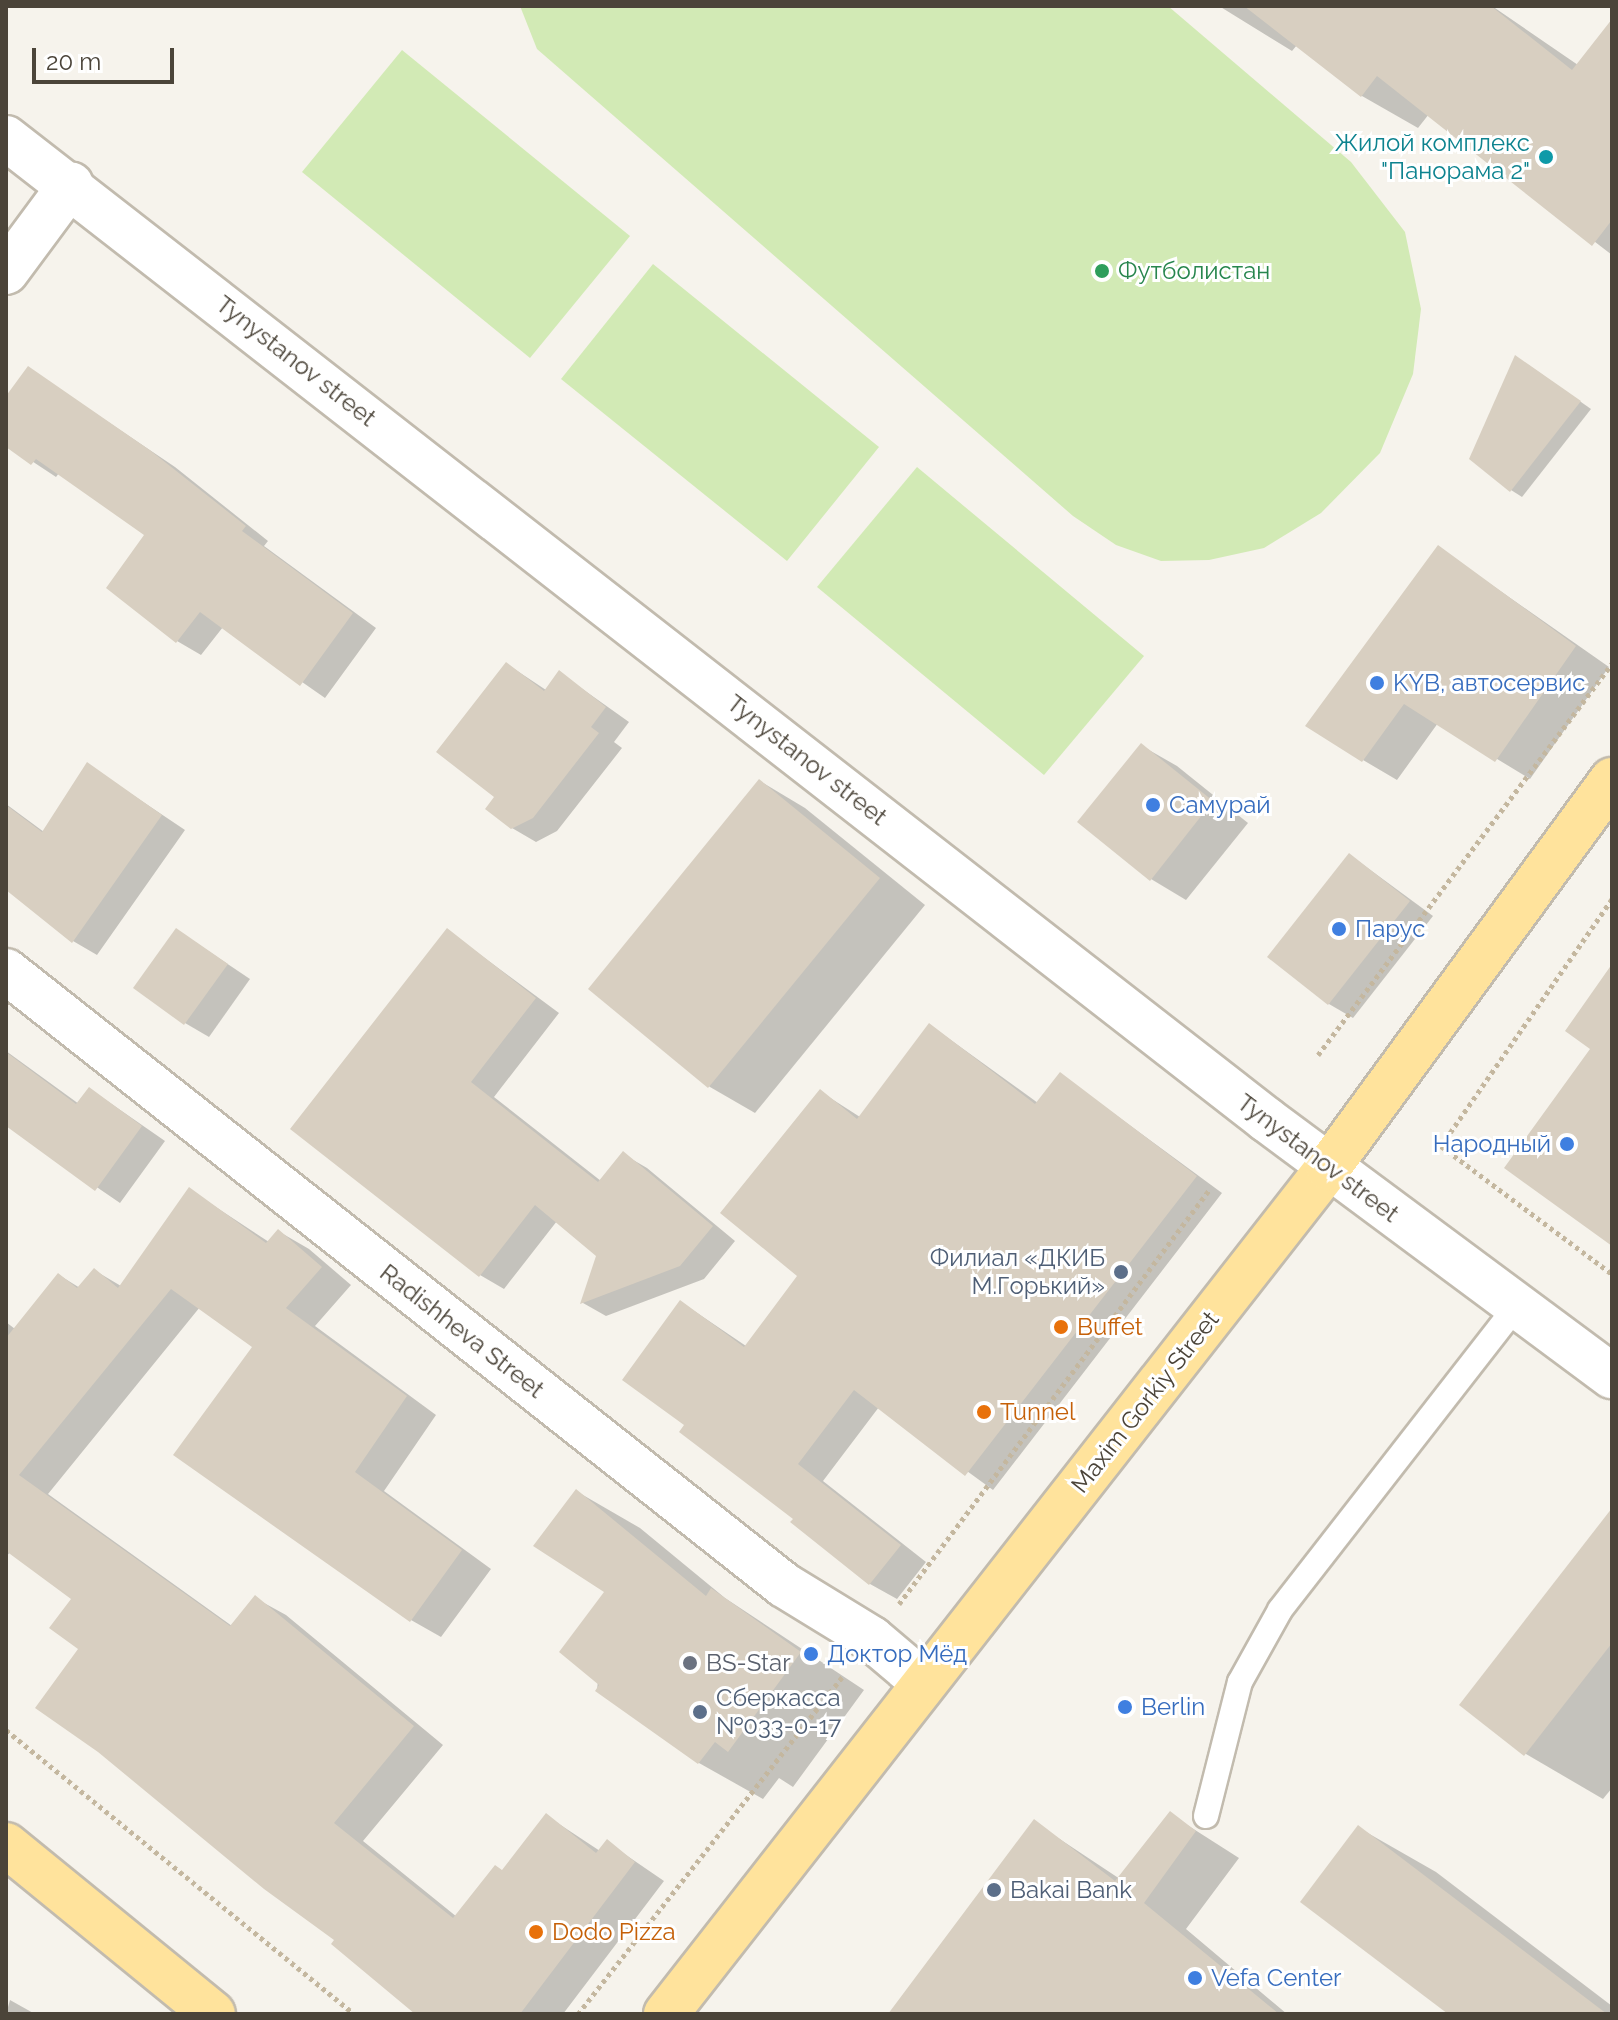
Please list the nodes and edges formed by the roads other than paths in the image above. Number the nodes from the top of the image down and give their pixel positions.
1 (6, 138) edge
2 (71, 184) junction
3 (6, 272) edge
4 (1612, 780) edge
5 (6, 971) edge
6 (1328, 1168) junction
7 (1517, 1306) junction
8 (1608, 1365) edge
9 (924, 1683) junction
10 (1206, 1816) dead end
11 (6, 1845) edge
12 (213, 2014) edge
13 (666, 2014) edge

1 - 2 street, Tynystanov street
2 - 3 street
2 - 6 street, Tynystanov street
4 - 6 main road, Maxim Gorkiy Street
5 - 9 street, Radishheva Street
6 - 7 street, Tynystanov street
6 - 9 main road, Maxim Gorkiy Street
7 - 8 street, Tynystanov street
7 - 10 lane
9 - 13 main road, Maxim Gorkiy Street
11 - 12 main road

